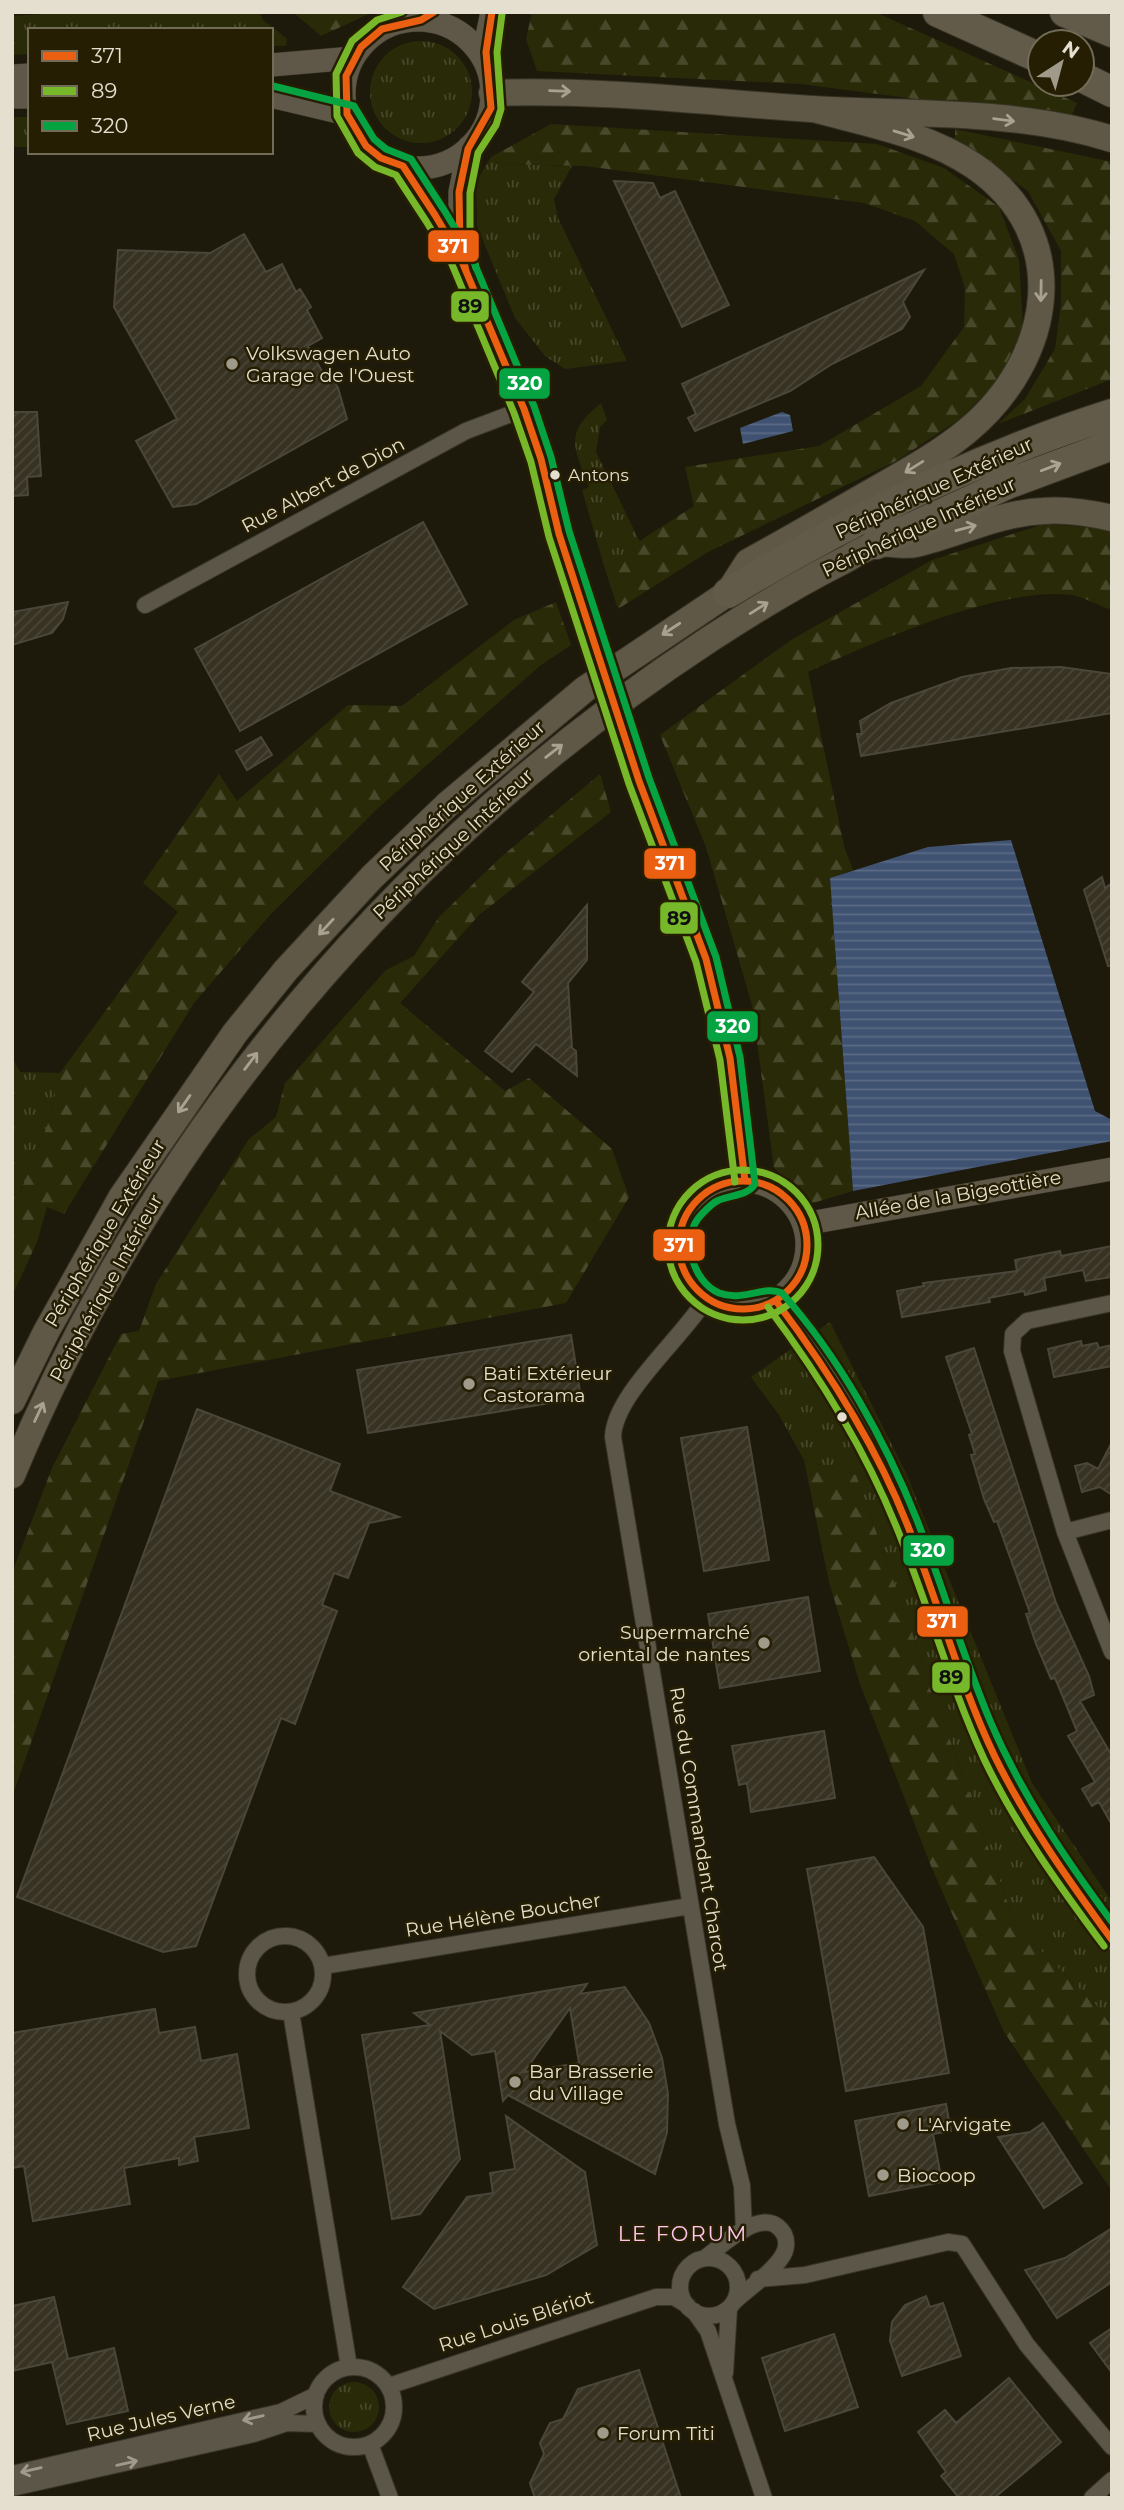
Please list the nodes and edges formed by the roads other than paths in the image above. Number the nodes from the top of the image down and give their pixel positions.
1 (492, 12) edge
2 (937, 12) edge
3 (1065, 12) edge
4 (428, 16) edge
5 (1112, 32) edge
6 (1026, 52) edge
7 (353, 58) junction
8 (273, 65) edge
9 (487, 66) junction
10 (1096, 84) edge
11 (1112, 92) edge
12 (492, 93) junction
13 (273, 96) edge
14 (814, 109) junction
15 (347, 114) junction
16 (1112, 139) edge
17 (469, 147) junction
18 (403, 166) junction
19 (460, 257) junction
20 (524, 409) junction
21 (1112, 414) edge
22 (1112, 445) edge
23 (1112, 518) edge
24 (876, 544) junction
25 (728, 593) junction
26 (145, 605) dead end
27 (1112, 1168) edge
28 (745, 1181) junction
29 (804, 1224) junction
30 (706, 1299) junction
31 (776, 1301) junction
32 (1112, 1303) edge
33 (12, 1401) edge
34 (12, 1475) edge
35 (1112, 1520) edge
36 (1065, 1532) junction
37 (1112, 1652) edge
38 (690, 1906) junction
39 (1112, 1940) edge
40 (323, 1966) junction
41 (291, 2012) junction
42 (742, 2186) junction
43 (772, 2223) junction
44 (744, 2230) junction
45 (786, 2248) junction
46 (705, 2258) junction
47 (805, 2275) junction
48 (682, 2278) junction
49 (758, 2279) junction
50 (656, 2297) junction
51 (732, 2304) junction
52 (690, 2308) junction
53 (349, 2367) junction
54 (724, 2379) junction
55 (389, 2386) junction
56 (316, 2395) junction
57 (318, 2424) junction
58 (370, 2444) junction
59 (1112, 2447) edge
60 (12, 2474) edge
61 (1112, 2480) edge
62 (12, 2488) edge
63 (390, 2498) edge
64 (764, 2498) edge
65 (1092, 2498) edge

1 - 9 main road
2 - 6 highway
3 - 5 highway
4 - 7 main road
4 - 9 main road
7 - 8 main road
7 - 15 main road
9 - 12 main road
10 - 11 highway
12 -> 14 highway
12 - 17 main road
13 - 15 main road
14 -> 16 highway
14 -> 25 highway
15 - 18 main road
17 - 18 main road
17 - 19 main road
18 - 19 main road
19 - 20 main road
20 - 26 street, Rue Albert de Dion
20 - 28 main road, bridge
21 - 25 highway, Périphérique Extérieur
24 -> 22 highway, Périphérique Intérieur
24 -> 23 highway
34 -> 24 highway, Périphérique Intérieur
25 -> 33 highway, Périphérique Extérieur
27 - 29 main road, Allée de la Bigeottière
28 - 29 main road
28 - 30 main road
29 - 31 main road
30 - 31 main road
30 - 38 street, Rue du Commandant Charcot
31 - 39 street
32 - 36 street
35 - 36 street
36 - 37 street
38 - 40 street, Rue Hélène Boucher
38 - 42 street, Rue du Commandant Charcot
40 - 41 street
40 - 41 street
41 - 53 street
42 - 43 street, Rue du Commandant Charcot
42 - 44 street, Rue du Commandant Charcot
43 - 44 street
43 - 45 street, Rue du Commandant Charcot
44 - 46 street
45 - 47 street
45 - 49 street
46 - 48 street
46 - 51 street
47 - 49 street
47 - 59 street
48 - 50 street, Rue Louis Blériot
48 - 52 street
49 - 51 street
50 - 52 street
50 - 55 street, Rue Louis Blériot
51 - 52 street
51 - 54 street
52 - 54 street
53 - 55 street
53 - 56 street
54 - 64 street
55 - 58 street
56 - 57 street
56 -> 60 street, Rue Jules Verne
57 - 58 street
62 -> 57 street, Rue Jules Verne
58 - 63 street
61 - 65 street

